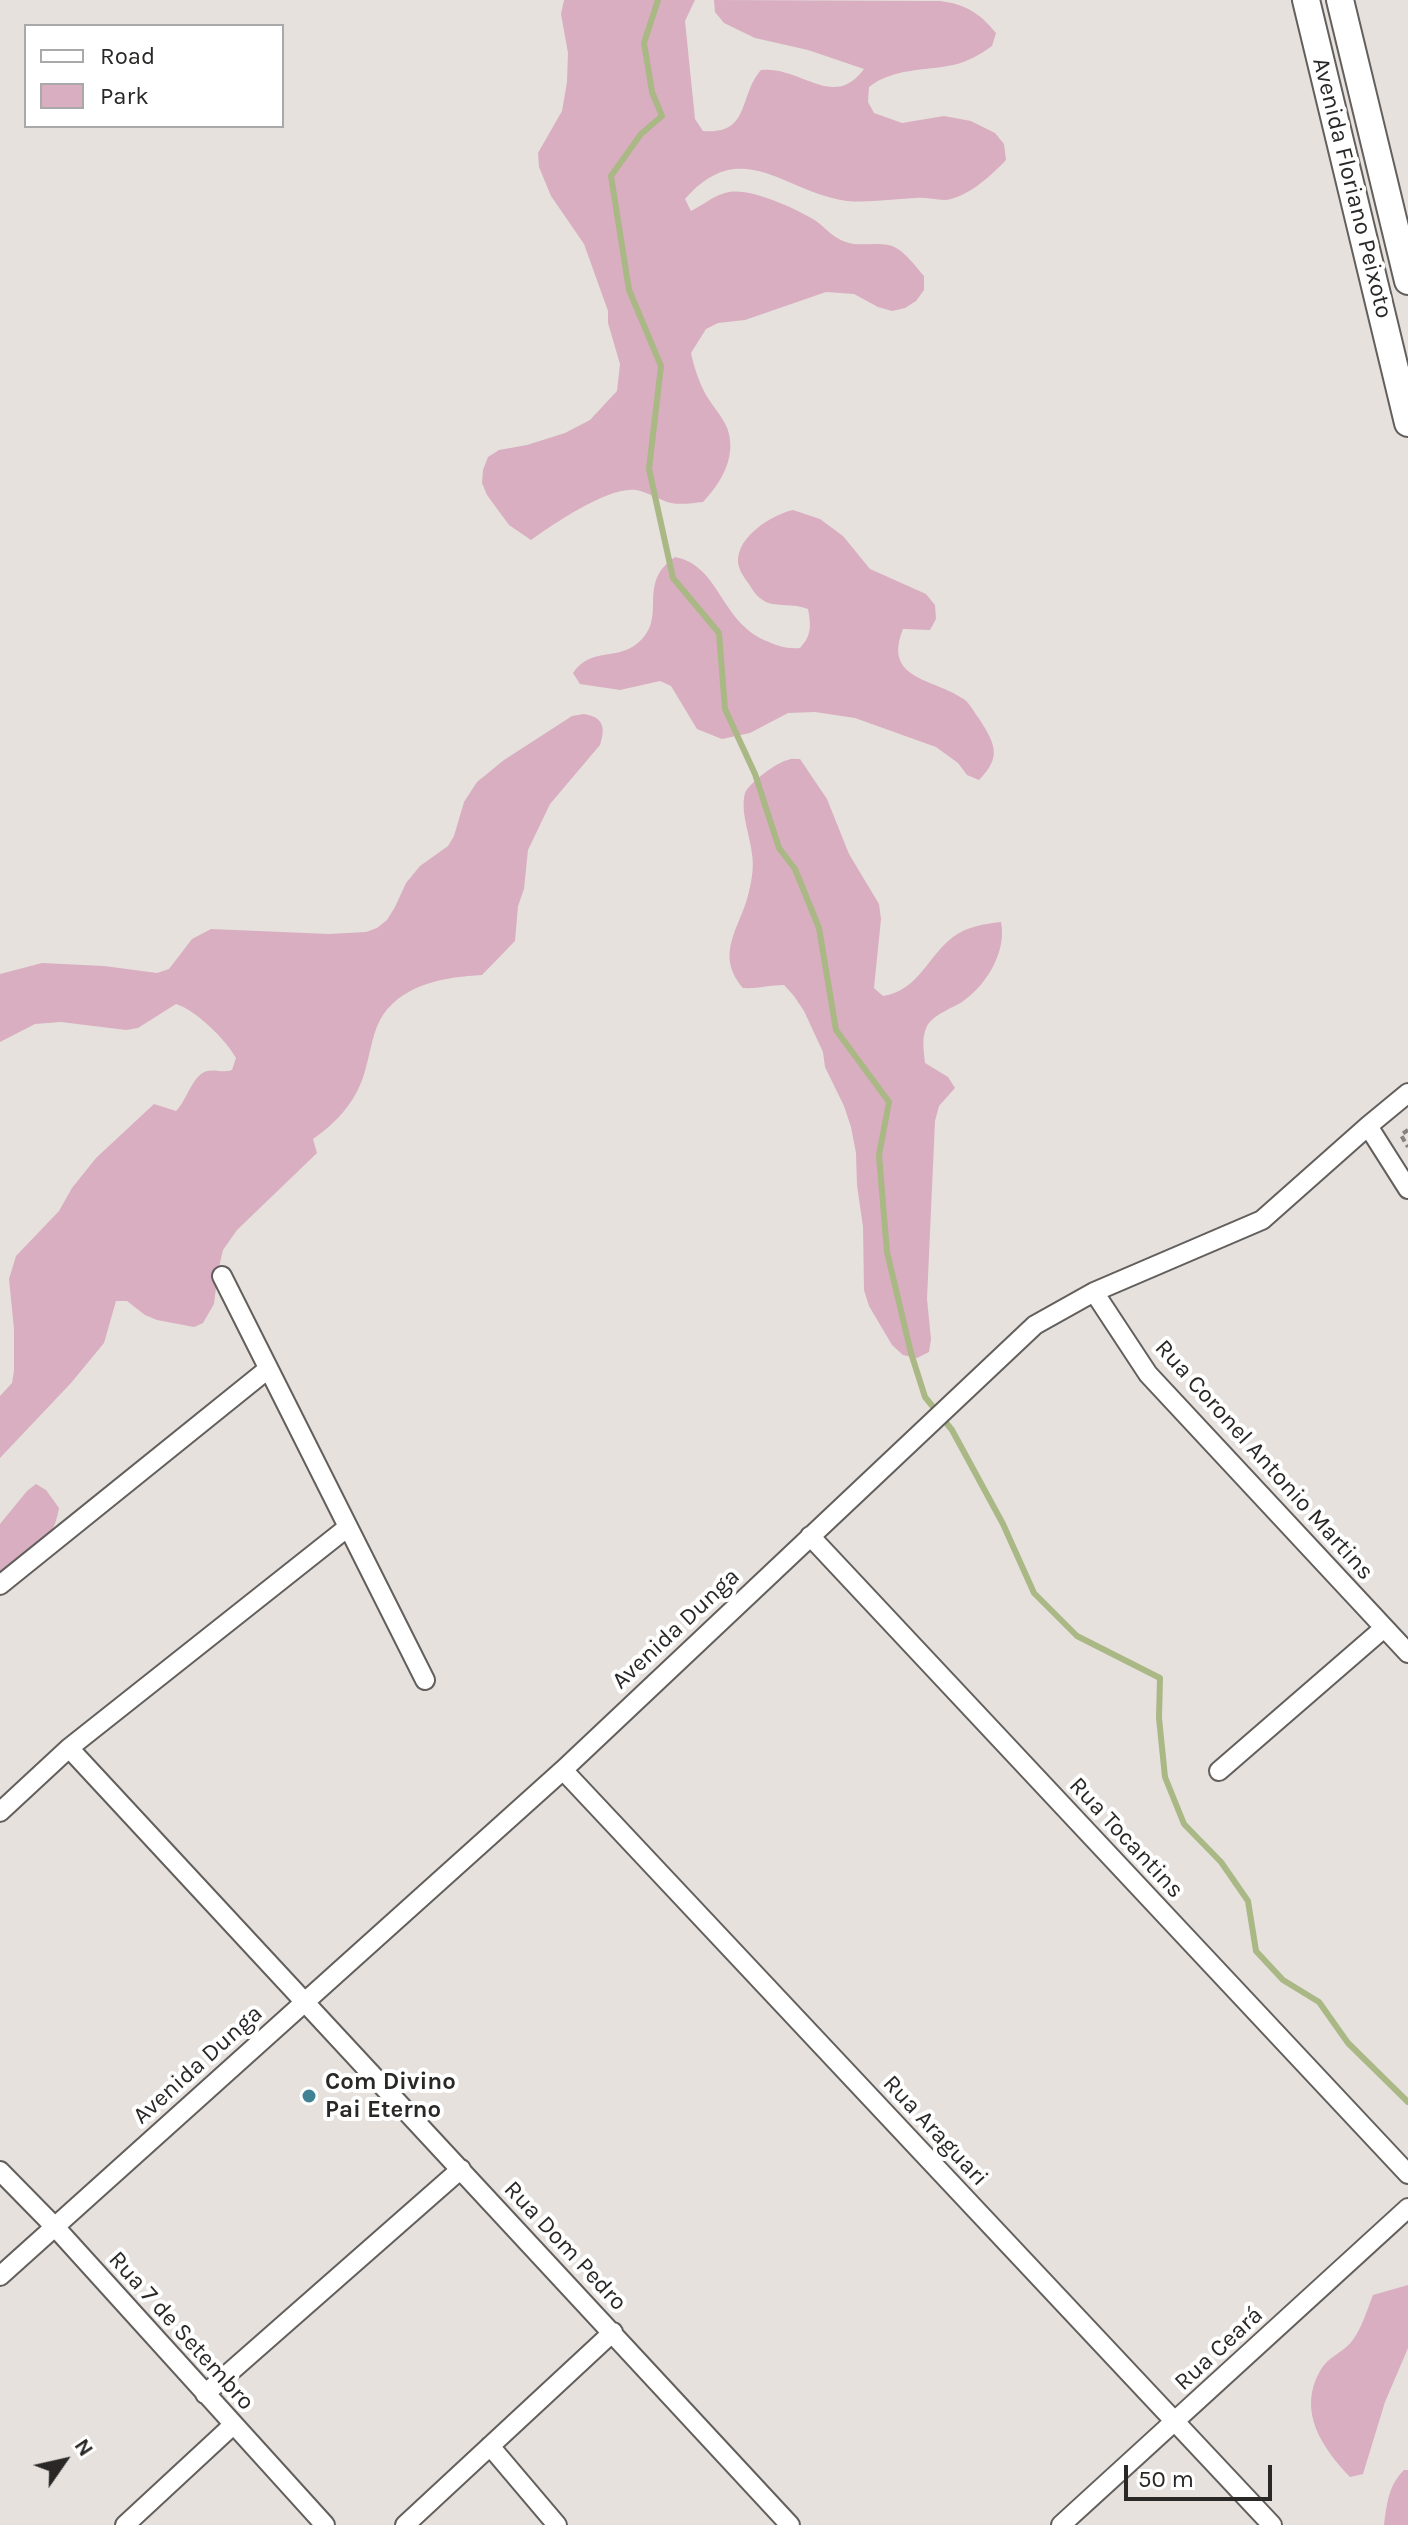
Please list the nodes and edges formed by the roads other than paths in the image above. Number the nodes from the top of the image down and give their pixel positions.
1 (1306, 0) edge
2 (1340, 0) edge
3 (1351, 47) junction
4 (1319, 54) junction
5 (1372, 270) junction
6 (1406, 271) edge
7 (1408, 423) edge
8 (1408, 1093) edge
9 (1368, 1126) junction
10 (1408, 1189) edge
11 (222, 1276) dead end
12 (1094, 1292) junction
13 (268, 1369) junction
14 (348, 1527) junction
15 (810, 1536) junction
16 (0, 1585) edge
17 (1384, 1628) junction
18 (1408, 1653) edge
19 (425, 1680) dead end
20 (69, 1748) junction
21 (563, 1770) junction
22 (1219, 1771) dead end
23 (0, 1812) edge
24 (303, 2002) junction
25 (461, 2169) junction
26 (0, 2171) edge
27 (1408, 2174) edge
28 (1408, 2208) edge
29 (56, 2228) junction
30 (0, 2276) edge
31 (613, 2332) junction
32 (205, 2394) junction
33 (1175, 2422) junction
34 (233, 2425) junction
35 (490, 2446) junction
36 (125, 2525) edge
37 (325, 2525) edge
38 (405, 2525) edge
39 (557, 2525) edge
40 (790, 2525) edge
41 (1061, 2525) edge
42 (1272, 2525) edge

1 - 4 street, Avenida Floriano Peixoto
2 - 3 street, Avenida Floriano Peixoto
3 - 4 street
3 - 6 street, Avenida Floriano Peixoto
4 - 5 street, Avenida Floriano Peixoto
5 - 6 street
5 - 7 street, Avenida Floriano Peixoto
8 - 9 street, Avenida Dunga
9 - 10 street
9 - 12 street, Avenida Dunga
11 - 13 street
12 - 15 street, Avenida Dunga
12 - 17 street, Rua Coronel Antonio Martins
13 - 14 street
13 - 16 street
14 - 19 street
14 - 20 street
15 - 21 street, Avenida Dunga
15 - 27 street, Rua Tocantins
17 - 18 street, Rua Coronel Antonio Martins
17 - 22 street
20 - 23 street
20 - 24 street, Rua Dom Pedro
21 - 24 street, Avenida Dunga
21 - 33 street, Rua Araguari
24 - 25 street, Rua Dom Pedro
24 - 29 street, Avenida Dunga
25 - 31 street, Rua Dom Pedro
25 - 32 street
26 - 29 street, Rua 7 de Setembro
28 - 33 street, Rua Ceará
29 - 30 street, Avenida Dunga
29 - 32 street, Rua 7 de Setembro
31 - 35 street
31 - 40 street, Rua Dom Pedro
32 - 34 street, Rua 7 de Setembro
33 - 41 street, Rua Ceará
33 - 42 street, Rua Araguari
34 - 36 street
34 - 37 street, Rua 7 de Setembro
35 - 38 street
35 - 39 street

